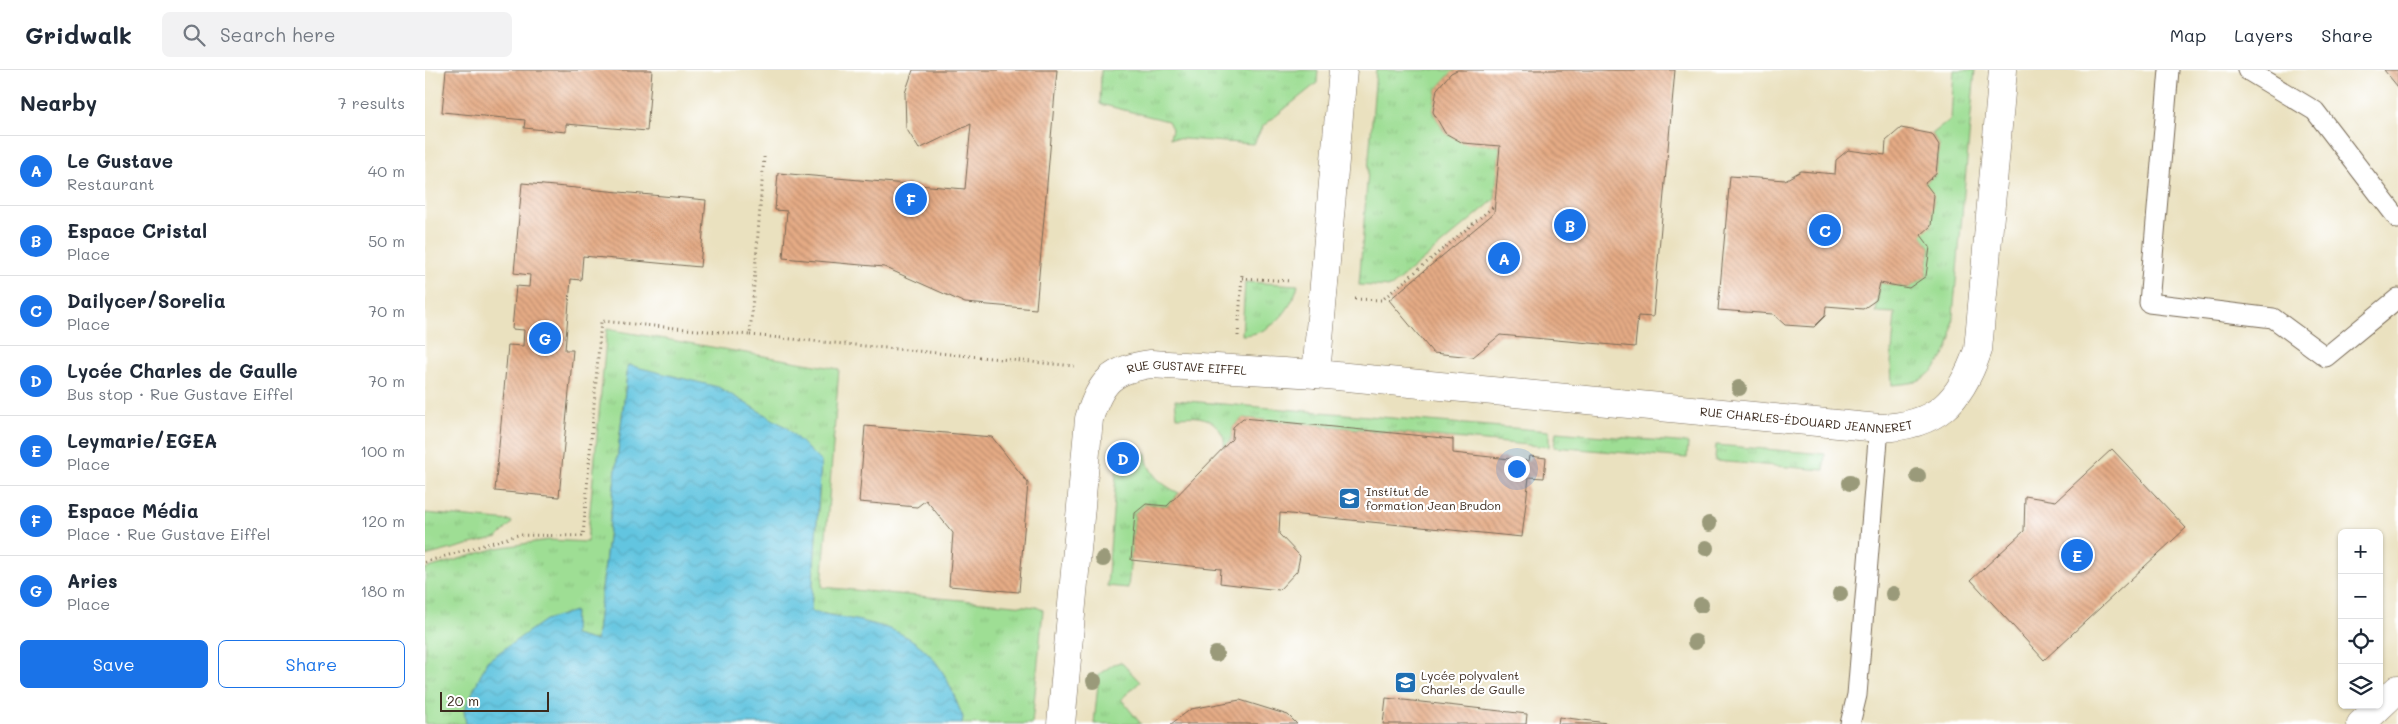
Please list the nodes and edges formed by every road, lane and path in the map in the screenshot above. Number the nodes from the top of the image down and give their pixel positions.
1 (1343, 70) edge
2 (2003, 70) edge
3 (2169, 70) edge
4 (2247, 70) edge
5 (764, 156) dead end
6 (1494, 206) dead end
7 (2398, 220) edge
8 (1294, 282) dead end
9 (2398, 298) edge
10 (1354, 300) dead end
11 (750, 335) junction
12 (1238, 344) dead end
13 (1074, 366) dead end
14 (1316, 374) junction
15 (1879, 428) junction
16 (425, 562) edge
17 (2398, 689) edge
18 (1061, 724) edge
19 (1850, 724) edge
20 (2361, 724) edge

1 - 14 street
2 - 15 street, RUE CHARLES-ÉDOUARD JEANNERET
3 - 9 lane
4 - 7 lane
5 - 11 path
6 - 10 path
8 - 12 path
11 - 13 path
11 - 16 path
14 - 15 street, RUE CHARLES-ÉDOUARD JEANNERET
14 - 18 street, RUE GUSTAVE EIFFEL
15 - 19 lane
17 - 20 street

